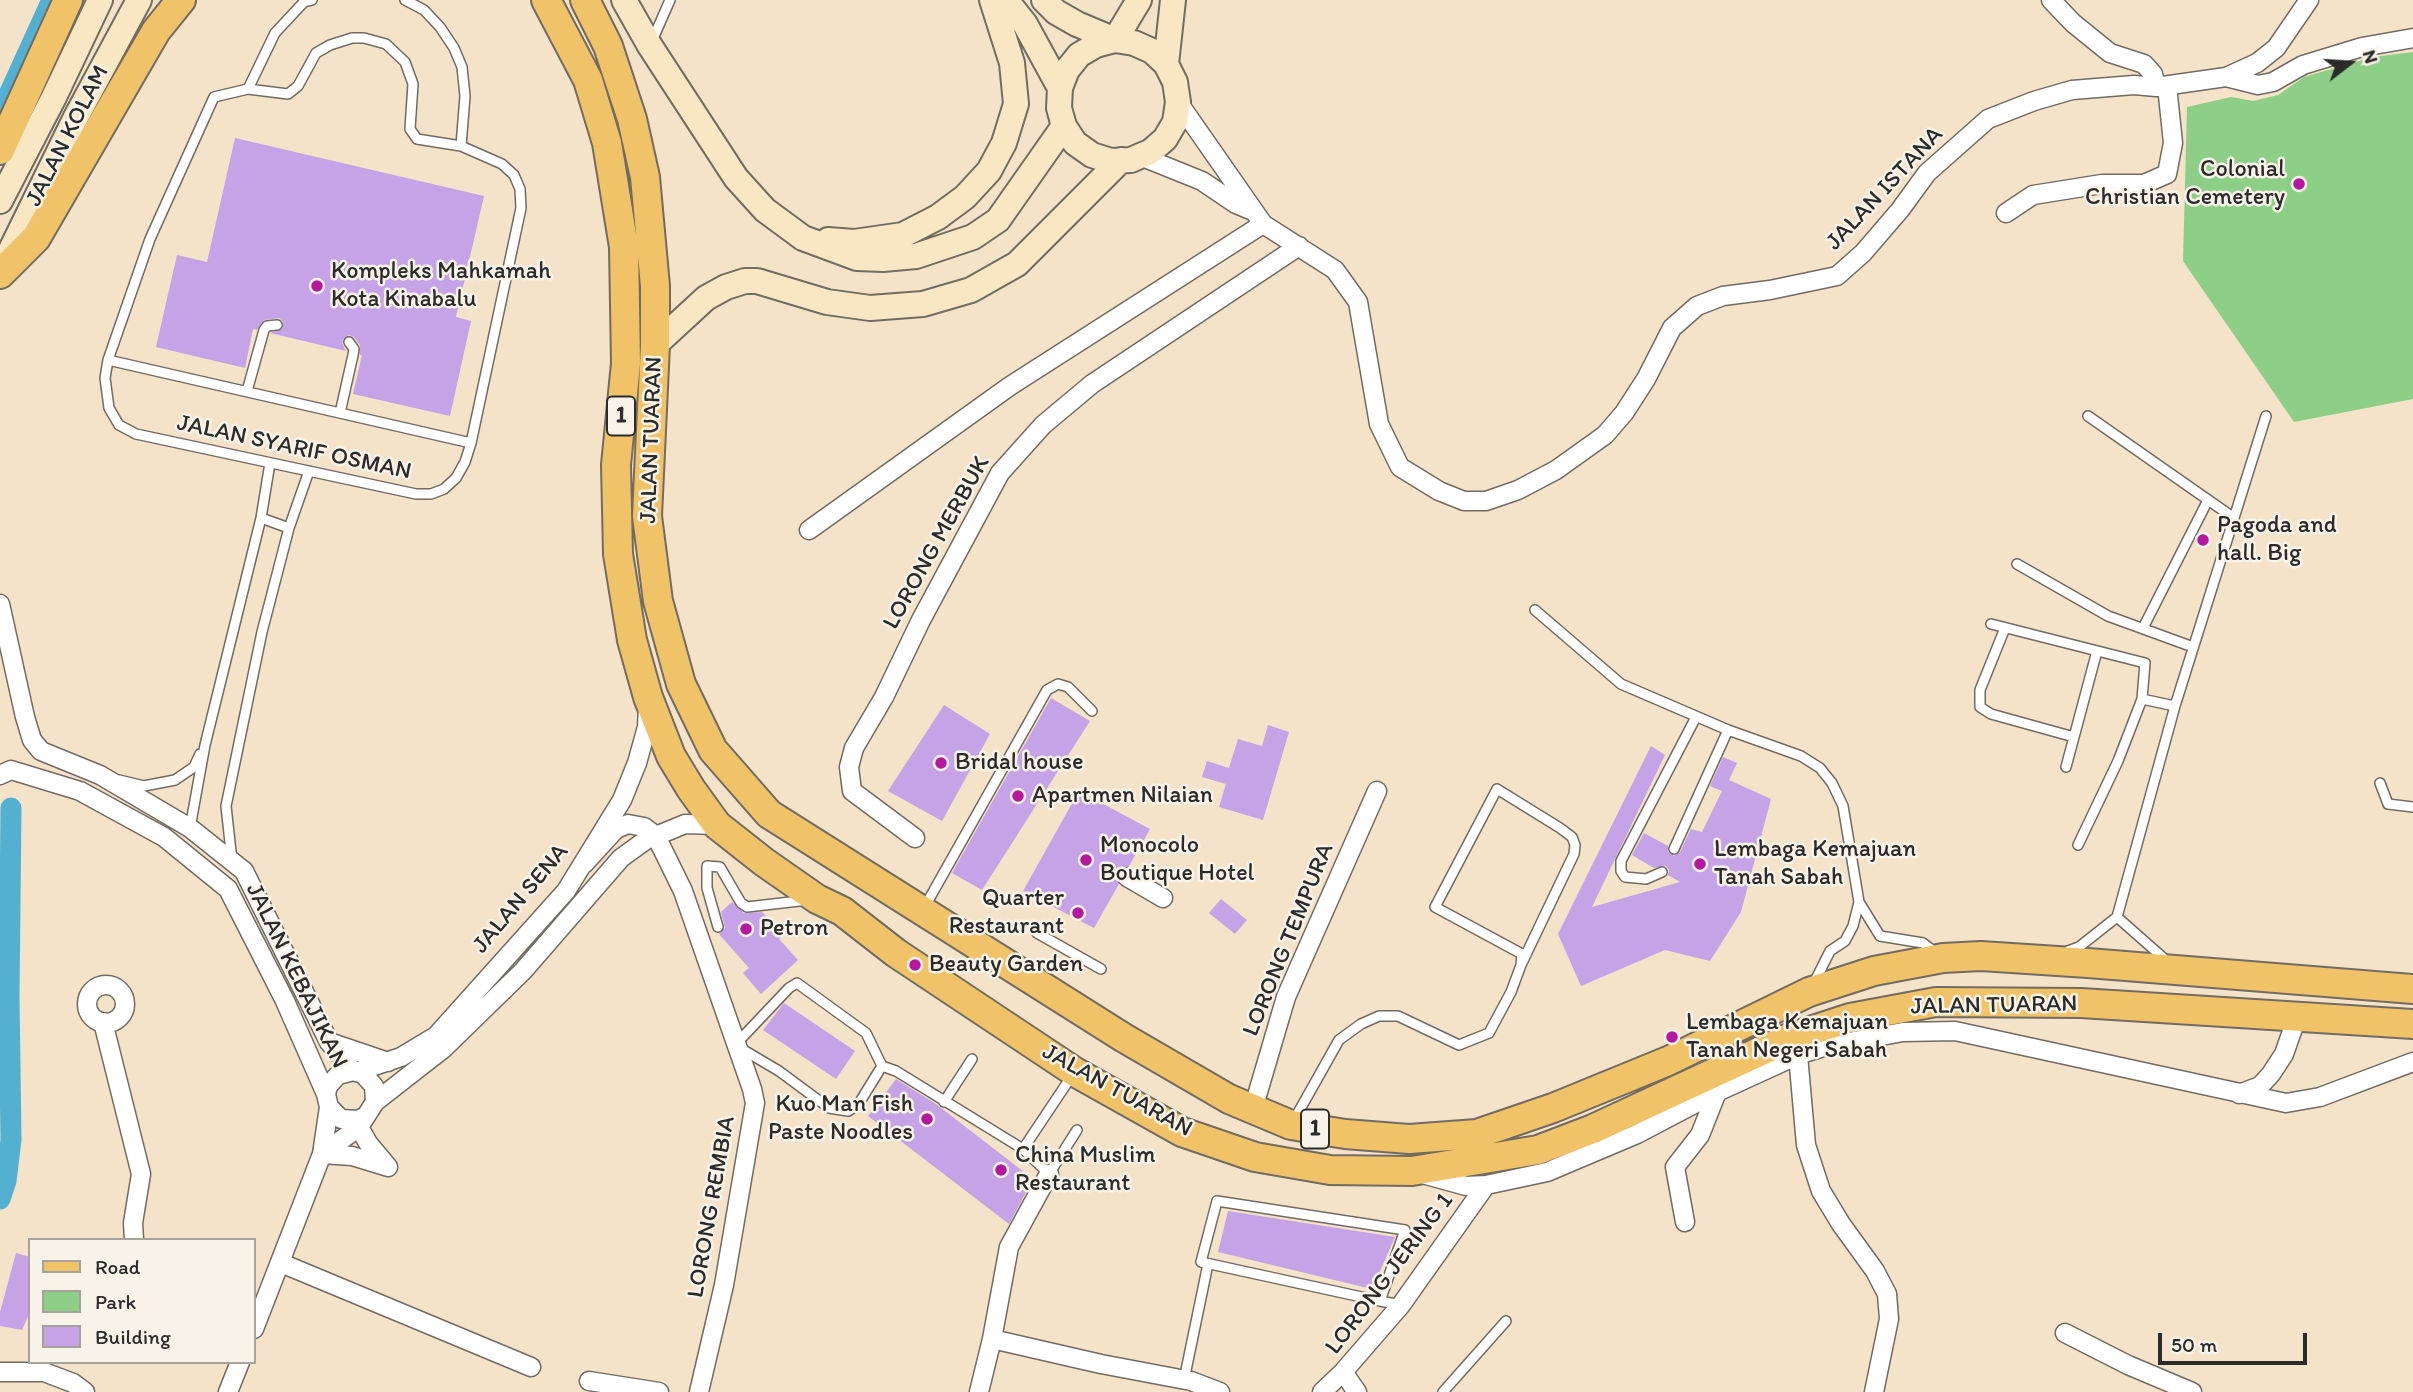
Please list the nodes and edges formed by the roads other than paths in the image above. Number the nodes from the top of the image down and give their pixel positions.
1 (68, 0) edge
2 (100, 0) edge
3 (139, 0) edge
4 (181, 0) edge
5 (312, 0) edge
6 (405, 0) edge
7 (546, 0) edge
8 (585, 0) edge
9 (624, 0) edge
10 (670, 0) edge
11 (992, 0) edge
12 (1006, 0) edge
13 (1139, 0) edge
14 (1173, 0) edge
15 (2051, 0) edge
16 (2309, 0) edge
17 (1050, 6) edge
18 (1013, 24) junction
19 (2413, 38) edge
20 (1115, 40) junction
21 (650, 46) junction
22 (1166, 64) junction
23 (2227, 77) junction
24 (2162, 87) junction
25 (1060, 88) junction
26 (248, 89) junction
27 (1178, 102) junction
28 (1064, 126) junction
29 (461, 146) junction
30 (0, 150) edge
31 (1131, 158) junction
32 (0, 201) edge
33 (2006, 213) dead end
34 (1258, 217) junction
35 (803, 238) junction
36 (1299, 246) junction
37 (0, 273) edge
38 (277, 325) dead end
39 (349, 342) dead end
40 (655, 345) junction
41 (108, 360) junction
42 (247, 391) junction
43 (340, 413) junction
44 (2088, 416) dead end
45 (2266, 416) dead end
46 (471, 443) junction
47 (270, 463) junction
48 (309, 471) junction
49 (2208, 500) junction
50 (261, 518) junction
51 (2234, 518) junction
52 (289, 528) junction
53 (809, 530) dead end
54 (2017, 564) dead end
55 (0, 604) edge
56 (1535, 610) dead end
57 (1991, 624) dead end
58 (2005, 628) junction
59 (2143, 628) junction
60 (2193, 647) junction
61 (2097, 651) junction
62 (648, 697) junction
63 (2142, 699) junction
64 (2175, 706) junction
65 (1092, 710) dead end
66 (1696, 717) junction
67 (1728, 730) junction
68 (2074, 737) junction
69 (205, 746) junction
70 (2066, 767) dead end
71 (0, 775) edge
72 (100, 775) junction
73 (2380, 783) dead end
74 (1377, 791) dead end
75 (2413, 807) edge
76 (717, 825) junction
77 (190, 828) junction
78 (656, 836) junction
79 (915, 838) dead end
80 (2078, 845) dead end
81 (1674, 849) dead end
82 (232, 861) junction
83 (584, 864) junction
84 (1662, 872) dead end
85 (1127, 877) dead end
86 (218, 880) junction
87 (1163, 898) dead end
88 (817, 899) junction
89 (1859, 902) junction
90 (923, 910) junction
91 (2117, 917) junction
92 (718, 927) dead end
93 (1037, 933) dead end
94 (1943, 958) junction
95 (2029, 961) junction
96 (1521, 965) junction
97 (1101, 969) dead end
98 (1874, 971) junction
99 (2200, 973) junction
100 (2362, 985) junction
101 (2413, 989) edge
102 (1809, 992) junction
103 (1936, 1002) junction
104 (2413, 1005) edge
105 (2297, 1017) junction
106 (103, 1022) dead end
107 (2413, 1024) edge
108 (329, 1042) junction
109 (735, 1045) junction
110 (1798, 1055) junction
111 (972, 1059) dead end
112 (387, 1062) junction
113 (2413, 1062) edge
114 (882, 1066) junction
115 (354, 1071) junction
116 (1074, 1072) junction
117 (1717, 1092) junction
118 (2239, 1094) junction
119 (328, 1100) junction
120 (944, 1102) junction
121 (1253, 1109) junction
122 (367, 1115) junction
123 (1291, 1125) junction
124 (1077, 1130) dead end
125 (1023, 1149) junction
126 (323, 1154) junction
127 (1412, 1171) junction
128 (1049, 1174) junction
129 (1486, 1185) junction
130 (1685, 1222) dead end
131 (134, 1238) edge
132 (281, 1263) junction
133 (1208, 1264) junction
134 (1380, 1301) junction
135 (1401, 1305) junction
136 (1506, 1321) dead end
137 (256, 1324) edge
138 (2064, 1334) dead end
139 (992, 1339) junction
140 (234, 1364) edge
141 (531, 1367) dead end
142 (0, 1372) edge
143 (1343, 1372) junction
144 (1184, 1380) junction
145 (589, 1381) dead end
146 (85, 1392) edge
147 (228, 1392) edge
148 (659, 1392) edge
149 (699, 1392) edge
150 (979, 1392) edge
151 (1220, 1392) edge
152 (1322, 1392) edge
153 (1357, 1392) edge
154 (1443, 1392) edge
155 (1874, 1392) edge
156 (2192, 1392) edge

1 - 30 main road
2 - 32 main road, JALAN KOLAM
3 - 37 main road, JALAN KOLAM
4 - 37 main road
5 - 26 lane
6 - 29 lane
7 - 62 main road, JALAN TUARAN / 1
8 - 40 main road, JALAN TUARAN / 1
9 - 21 main road
10 - 21 lane
11 - 18 main road
12 - 18 main road
13 - 20 main road
14 - 22 main road
15 - 24 street
16 - 23 street, JALAN ISTANA
17 - 20 main road
18 - 25 main road
18 - 35 main road
19 - 23 street
20 - 22 main road
20 - 25 main road
21 - 35 main road
22 - 27 main road
23 - 24 street, JALAN ISTANA
24 - 33 street
24 - 36 street, JALAN ISTANA
25 - 28 main road
26 - 29 lane, JALAN SYARIF OSMAN
26 - 41 lane, JALAN SYARIF OSMAN
27 - 31 main road
27 - 34 street, JALAN ISTANA
28 - 31 main road
28 - 35 main road
29 - 46 lane, JALAN SYARIF OSMAN
31 - 34 street, JALAN ISTANA
31 - 40 main road
34 - 36 street, JALAN ISTANA
34 - 53 street
36 - 79 street, LORONG MERBUK
38 - 42 lane
39 - 43 lane
40 - 90 main road, JALAN TUARAN / 1
41 - 42 lane
41 - 47 lane, JALAN SYARIF OSMAN
42 - 43 lane
43 - 46 lane
44 - 49 lane
45 - 51 lane
46 - 48 lane, JALAN SYARIF OSMAN
47 - 48 lane, JALAN SYARIF OSMAN
47 - 50 lane
48 - 52 lane
49 - 51 lane
49 - 59 lane
50 - 52 lane
50 - 69 lane
51 - 60 lane
52 - 82 lane
54 - 59 lane
55 - 72 street, JALAN KEBAJIKAN
56 - 66 lane
57 - 58 lane
58 - 61 lane
58 - 68 lane
59 - 60 lane
60 - 64 lane
61 - 63 lane
61 - 68 lane
62 - 76 main road, JALAN TUARAN / 1
62 - 83 street, JALAN SENA
63 - 64 lane
63 - 80 lane
64 - 91 lane
65 - 90 lane
66 - 67 lane
66 - 84 lane
67 - 81 lane
67 - 89 lane
68 - 70 lane
69 - 72 lane
69 - 77 lane
71 - 86 street, JALAN KEBAJIKAN
72 - 77 street, JALAN KEBAJIKAN
73 - 75 lane
74 - 121 street, LORONG TEMPURA
76 - 78 street, JALAN SENA
76 - 88 main road, JALAN TUARAN / 1
77 - 82 street, JALAN KEBAJIKAN
77 - 86 street
78 - 83 street
78 - 109 street, LORONG REMBIA
78 - 122 street, JALAN SENA
82 - 108 street, JALAN KEBAJIKAN
83 - 112 street, JALAN SENA
85 - 87 street
86 - 119 street, JALAN KEBAJIKAN
88 - 92 lane
88 - 116 main road, JALAN TUARAN / 1
89 - 94 lane
89 - 102 lane
90 - 121 main road, JALAN TUARAN / 1
91 - 95 lane
91 - 99 lane
93 - 97 lane
94 - 95 main road, JALAN TUARAN / 1
94 - 98 main road, JALAN TUARAN / 1
95 - 99 main road, JALAN TUARAN / 1
96 - 96 lane
96 - 123 lane
98 - 102 main road, JALAN TUARAN / 1
98 - 103 main road
99 - 100 main road, JALAN TUARAN / 1
100 - 101 main road, JALAN TUARAN / 1
100 - 104 main road
102 - 123 main road, JALAN TUARAN / 1
103 - 105 main road, JALAN TUARAN / 1
103 - 127 main road, JALAN TUARAN / 1
105 - 107 main road, JALAN TUARAN / 1
105 - 118 street
106 - 131 street
108 - 112 street
108 - 115 street, JALAN KEBAJIKAN
109 - 114 lane
109 - 114 lane
109 - 149 street, LORONG REMBIA
110 - 117 street
110 - 118 street
110 - 155 street
111 - 120 lane
112 - 115 street, JALAN SENA
113 - 118 street
114 - 120 lane
115 - 119 street, JALAN SENA
115 - 122 street
116 - 125 lane
116 - 127 main road, JALAN TUARAN / 1
117 - 129 street
117 - 130 street
119 - 122 street
119 - 126 street
120 - 125 lane
121 - 123 main road, JALAN TUARAN / 1
122 - 126 street, JALAN SENA
122 - 126 street
124 - 128 lane
125 - 128 lane
126 - 132 street
127 - 129 street
128 - 139 street
129 - 135 street, LORONG JERING 1
132 - 137 street
132 - 141 street
133 - 134 lane
133 - 134 lane
133 - 144 lane
134 - 135 lane
135 - 143 street, LORONG JERING 1
136 - 154 lane
138 - 156 street
139 - 144 street
139 - 150 street
140 - 147 street
142 - 146 street
143 - 152 street
143 - 153 street, LORONG JERING 1
144 - 151 street
145 - 148 street

